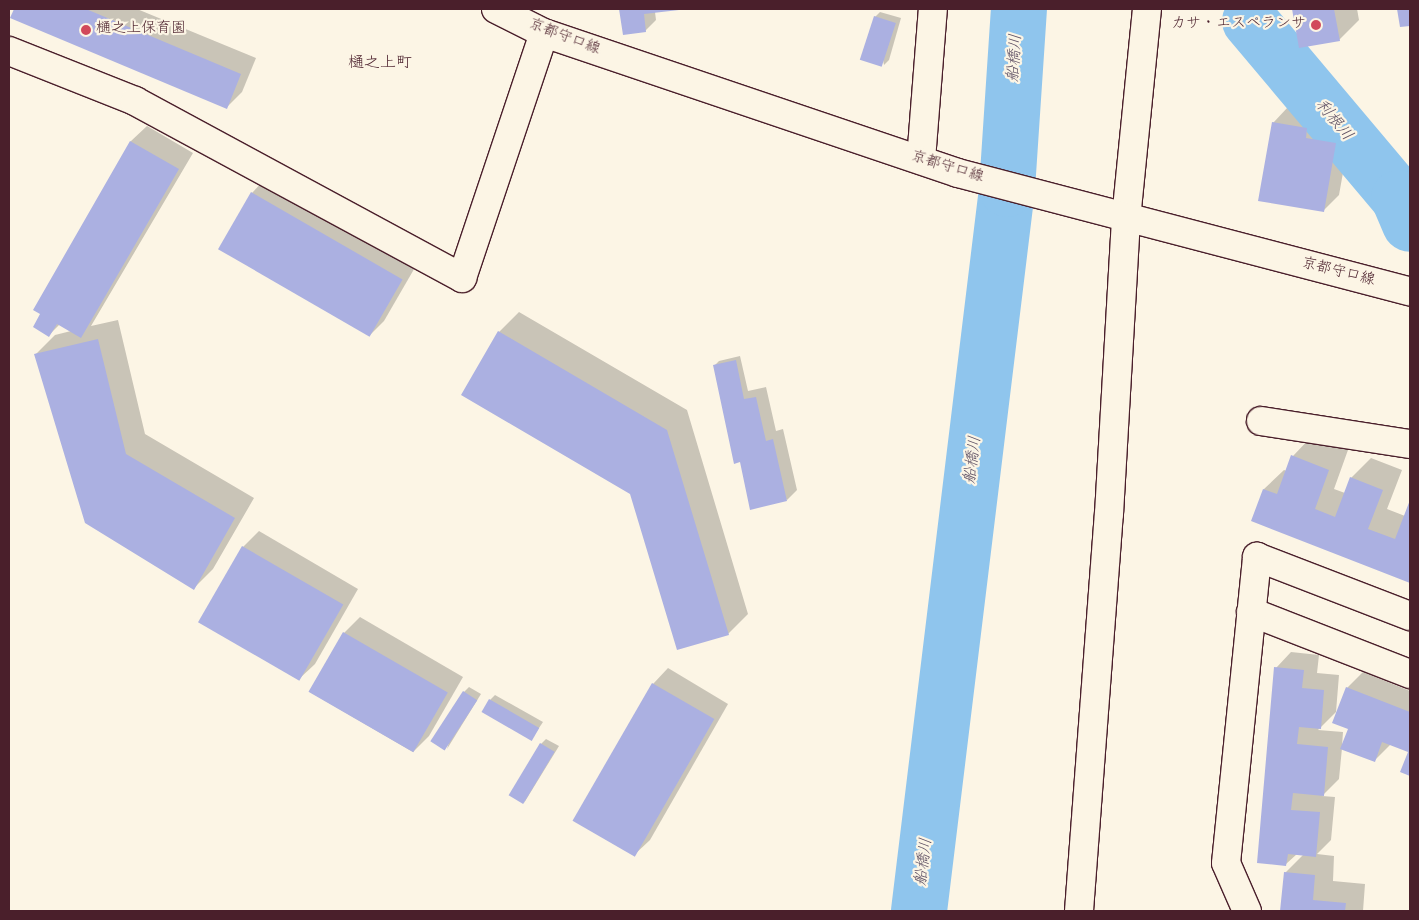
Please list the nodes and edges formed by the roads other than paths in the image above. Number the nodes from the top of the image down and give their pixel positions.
1 (496, 9) edge
2 (933, 9) edge
3 (1147, 9) edge
4 (544, 33) junction
5 (9, 52) edge
6 (921, 160) junction
7 (1126, 219) junction
8 (1409, 292) edge
9 (1262, 421) dead end
10 (1410, 444) edge
11 (1252, 612) junction
12 (1410, 616) edge
13 (1410, 674) edge
14 (1079, 911) edge
15 (1247, 911) edge

1 - 4 street, 京都守口線
2 - 6 street
3 - 7 street
4 - 5 street
4 - 6 street, 京都守口線
6 - 7 street, 京都守口線
7 - 8 street, 京都守口線
7 - 14 street
9 - 10 street
11 - 12 street
11 - 13 street
11 - 15 street

